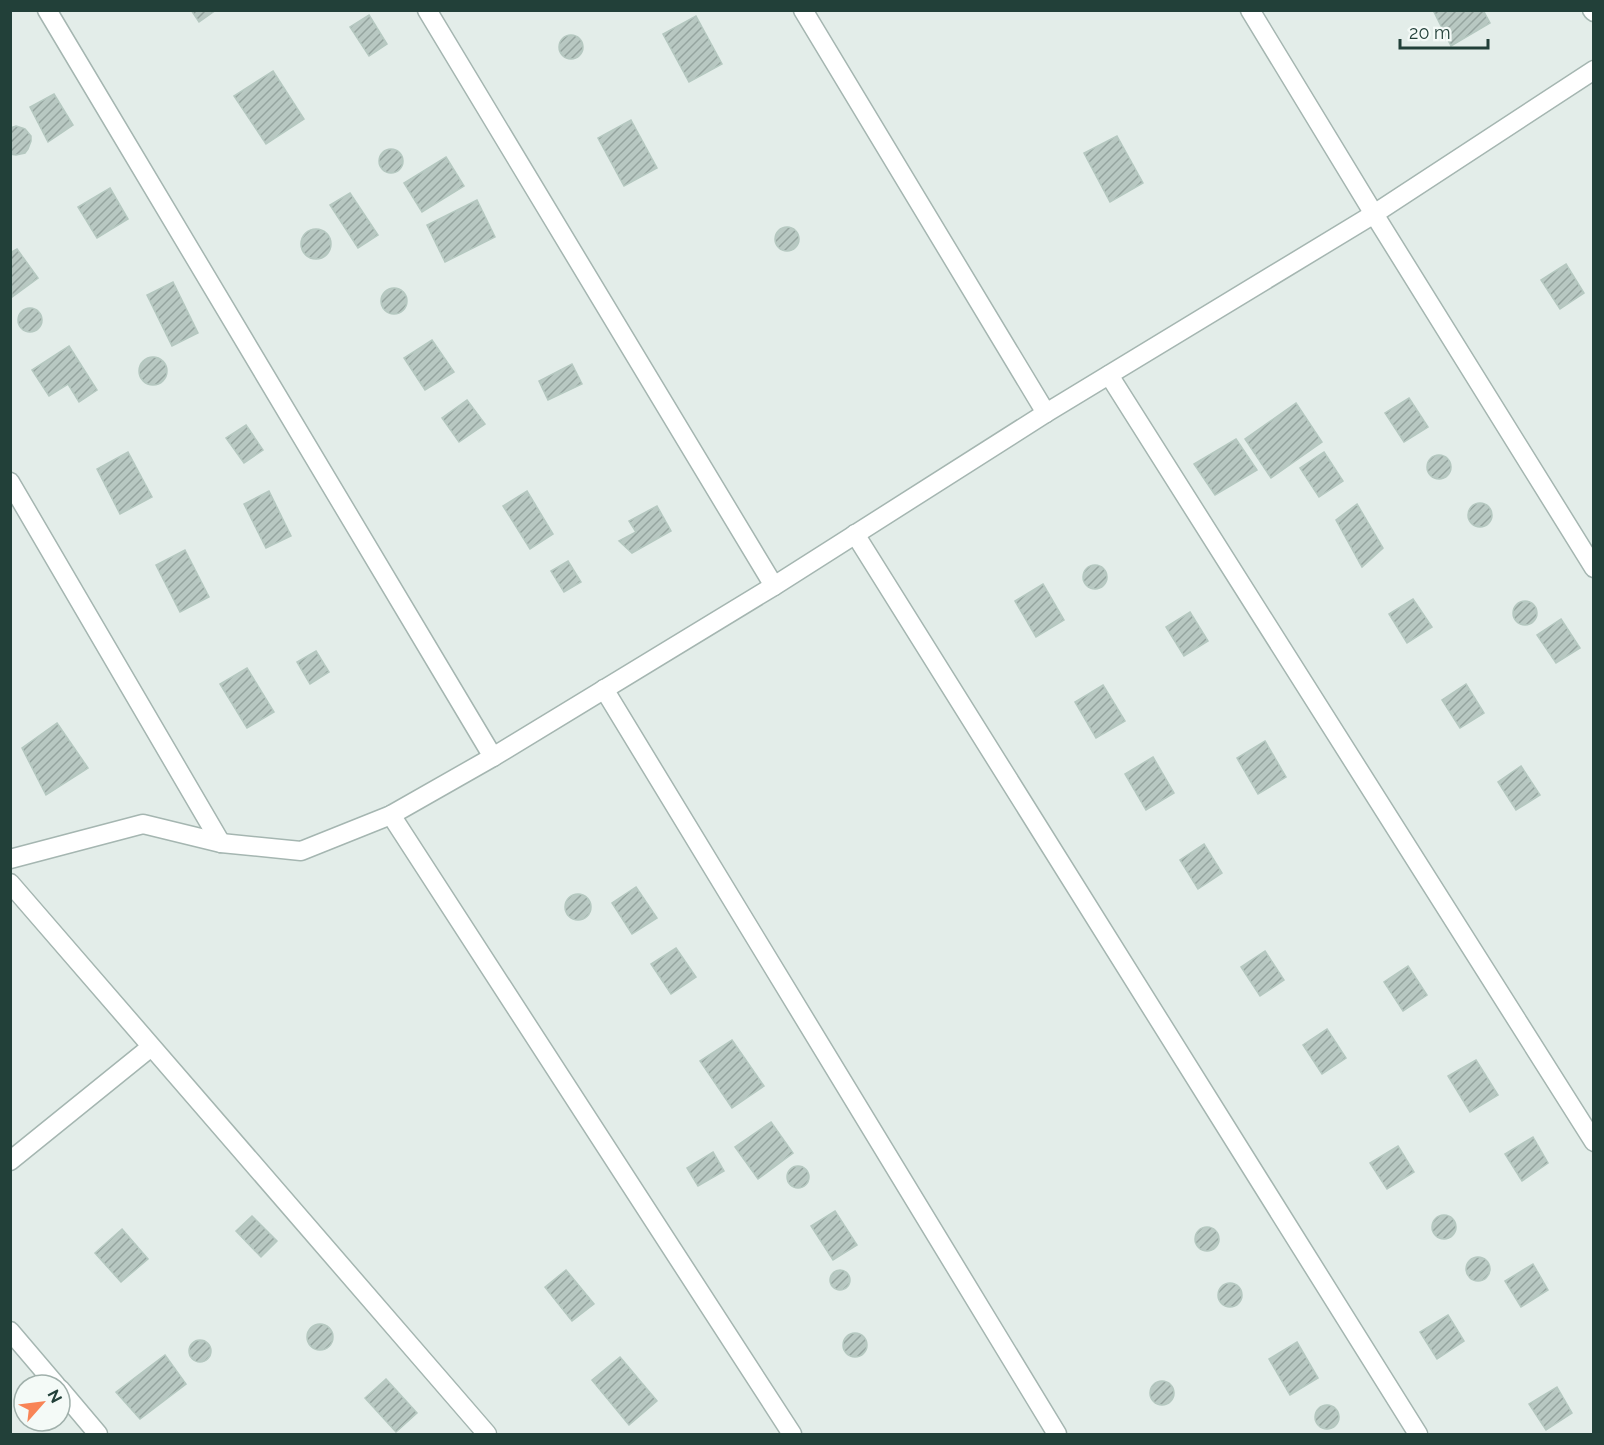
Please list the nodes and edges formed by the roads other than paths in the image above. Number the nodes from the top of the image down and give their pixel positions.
1 (47, 10) edge
2 (428, 10) edge
3 (803, 10) edge
4 (1250, 10) edge
5 (1593, 70) edge
6 (1374, 214) junction
7 (1109, 375) junction
8 (1046, 413) junction
9 (10, 482) edge
10 (855, 534) junction
11 (1593, 568) edge
12 (774, 586) junction
13 (604, 689) junction
14 (493, 757) junction
15 (391, 815) junction
16 (221, 843) junction
17 (10, 859) edge
18 (10, 883) edge
19 (151, 1047) junction
20 (1593, 1142) edge
21 (10, 1161) edge
22 (10, 1331) edge
23 (46, 1373) edge
24 (72, 1403) edge
25 (98, 1434) edge
26 (487, 1434) edge
27 (792, 1434) edge
28 (1057, 1434) edge
29 (1418, 1434) edge

1 - 14 street
2 - 12 street
3 - 8 street
4 - 6 street
5 - 6 street
6 - 7 street
6 - 11 street
7 - 8 street
7 - 20 street
8 - 10 street
9 - 16 street
10 - 12 street
10 - 29 street
12 - 13 street
13 - 14 street
13 - 28 street
14 - 15 street
15 - 16 street
15 - 27 street
16 - 17 street
18 - 19 street
19 - 21 street
19 - 26 street
22 - 23 street
24 - 25 street

